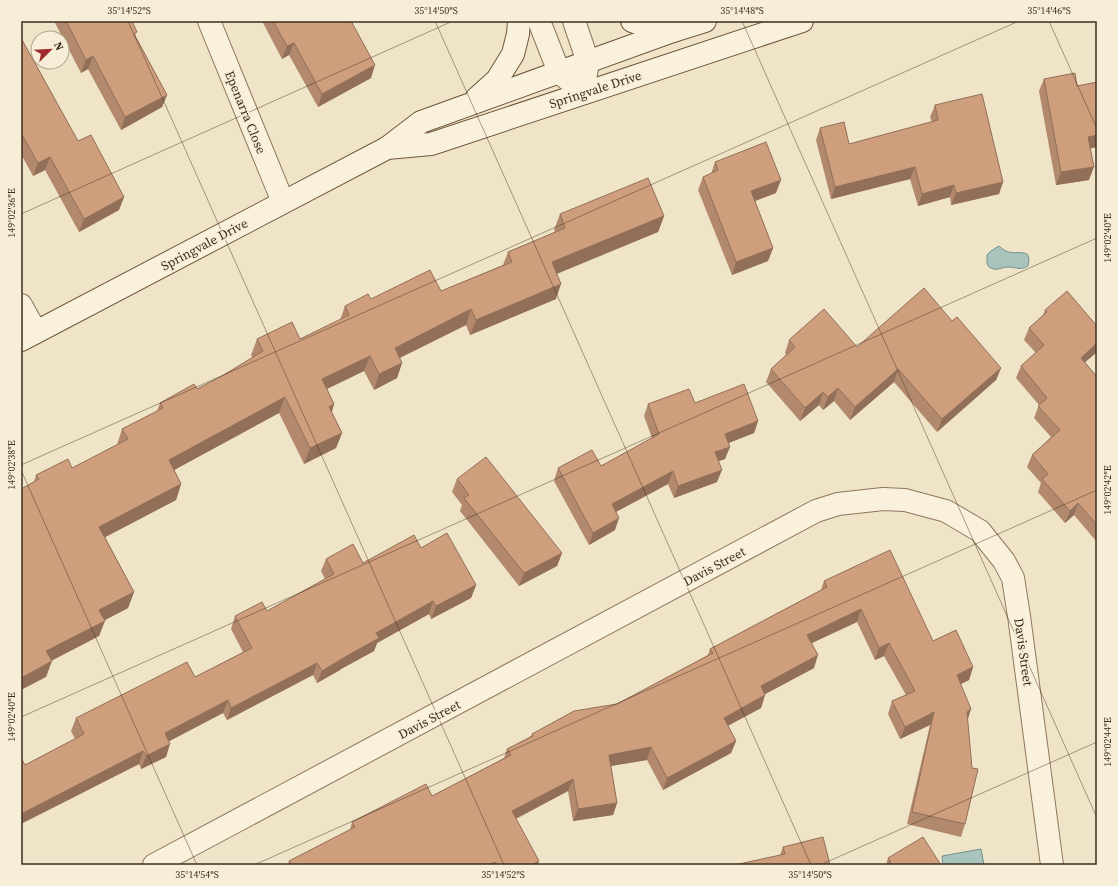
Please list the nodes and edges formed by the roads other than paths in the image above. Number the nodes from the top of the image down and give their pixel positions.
1 (209, 21) edge
2 (519, 21) edge
3 (539, 21) edge
4 (574, 21) edge
5 (632, 21) edge
6 (706, 21) edge
7 (802, 21) edge
8 (673, 31) junction
9 (588, 62) junction
10 (559, 72) junction
11 (584, 93) junction
12 (471, 104) junction
13 (387, 148) junction
14 (283, 202) junction
15 (21, 305) edge
16 (28, 336) edge
17 (154, 865) edge
18 (1052, 865) edge

1 - 14 street, Epenarra Close
2 - 12 street
3 - 10 street
4 - 9 street
5 - 8 street
6 - 8 street, Springvale Drive
7 - 11 street, Springvale Drive
8 - 9 street, Springvale Drive
9 - 10 street, Springvale Drive
9 - 11 street
10 - 11 street
10 - 12 street, Springvale Drive
11 - 13 street, Springvale Drive
12 - 13 street, Springvale Drive
13 - 14 street, Springvale Drive
14 - 16 street, Springvale Drive
15 - 16 street
17 - 18 street, Davis Street

